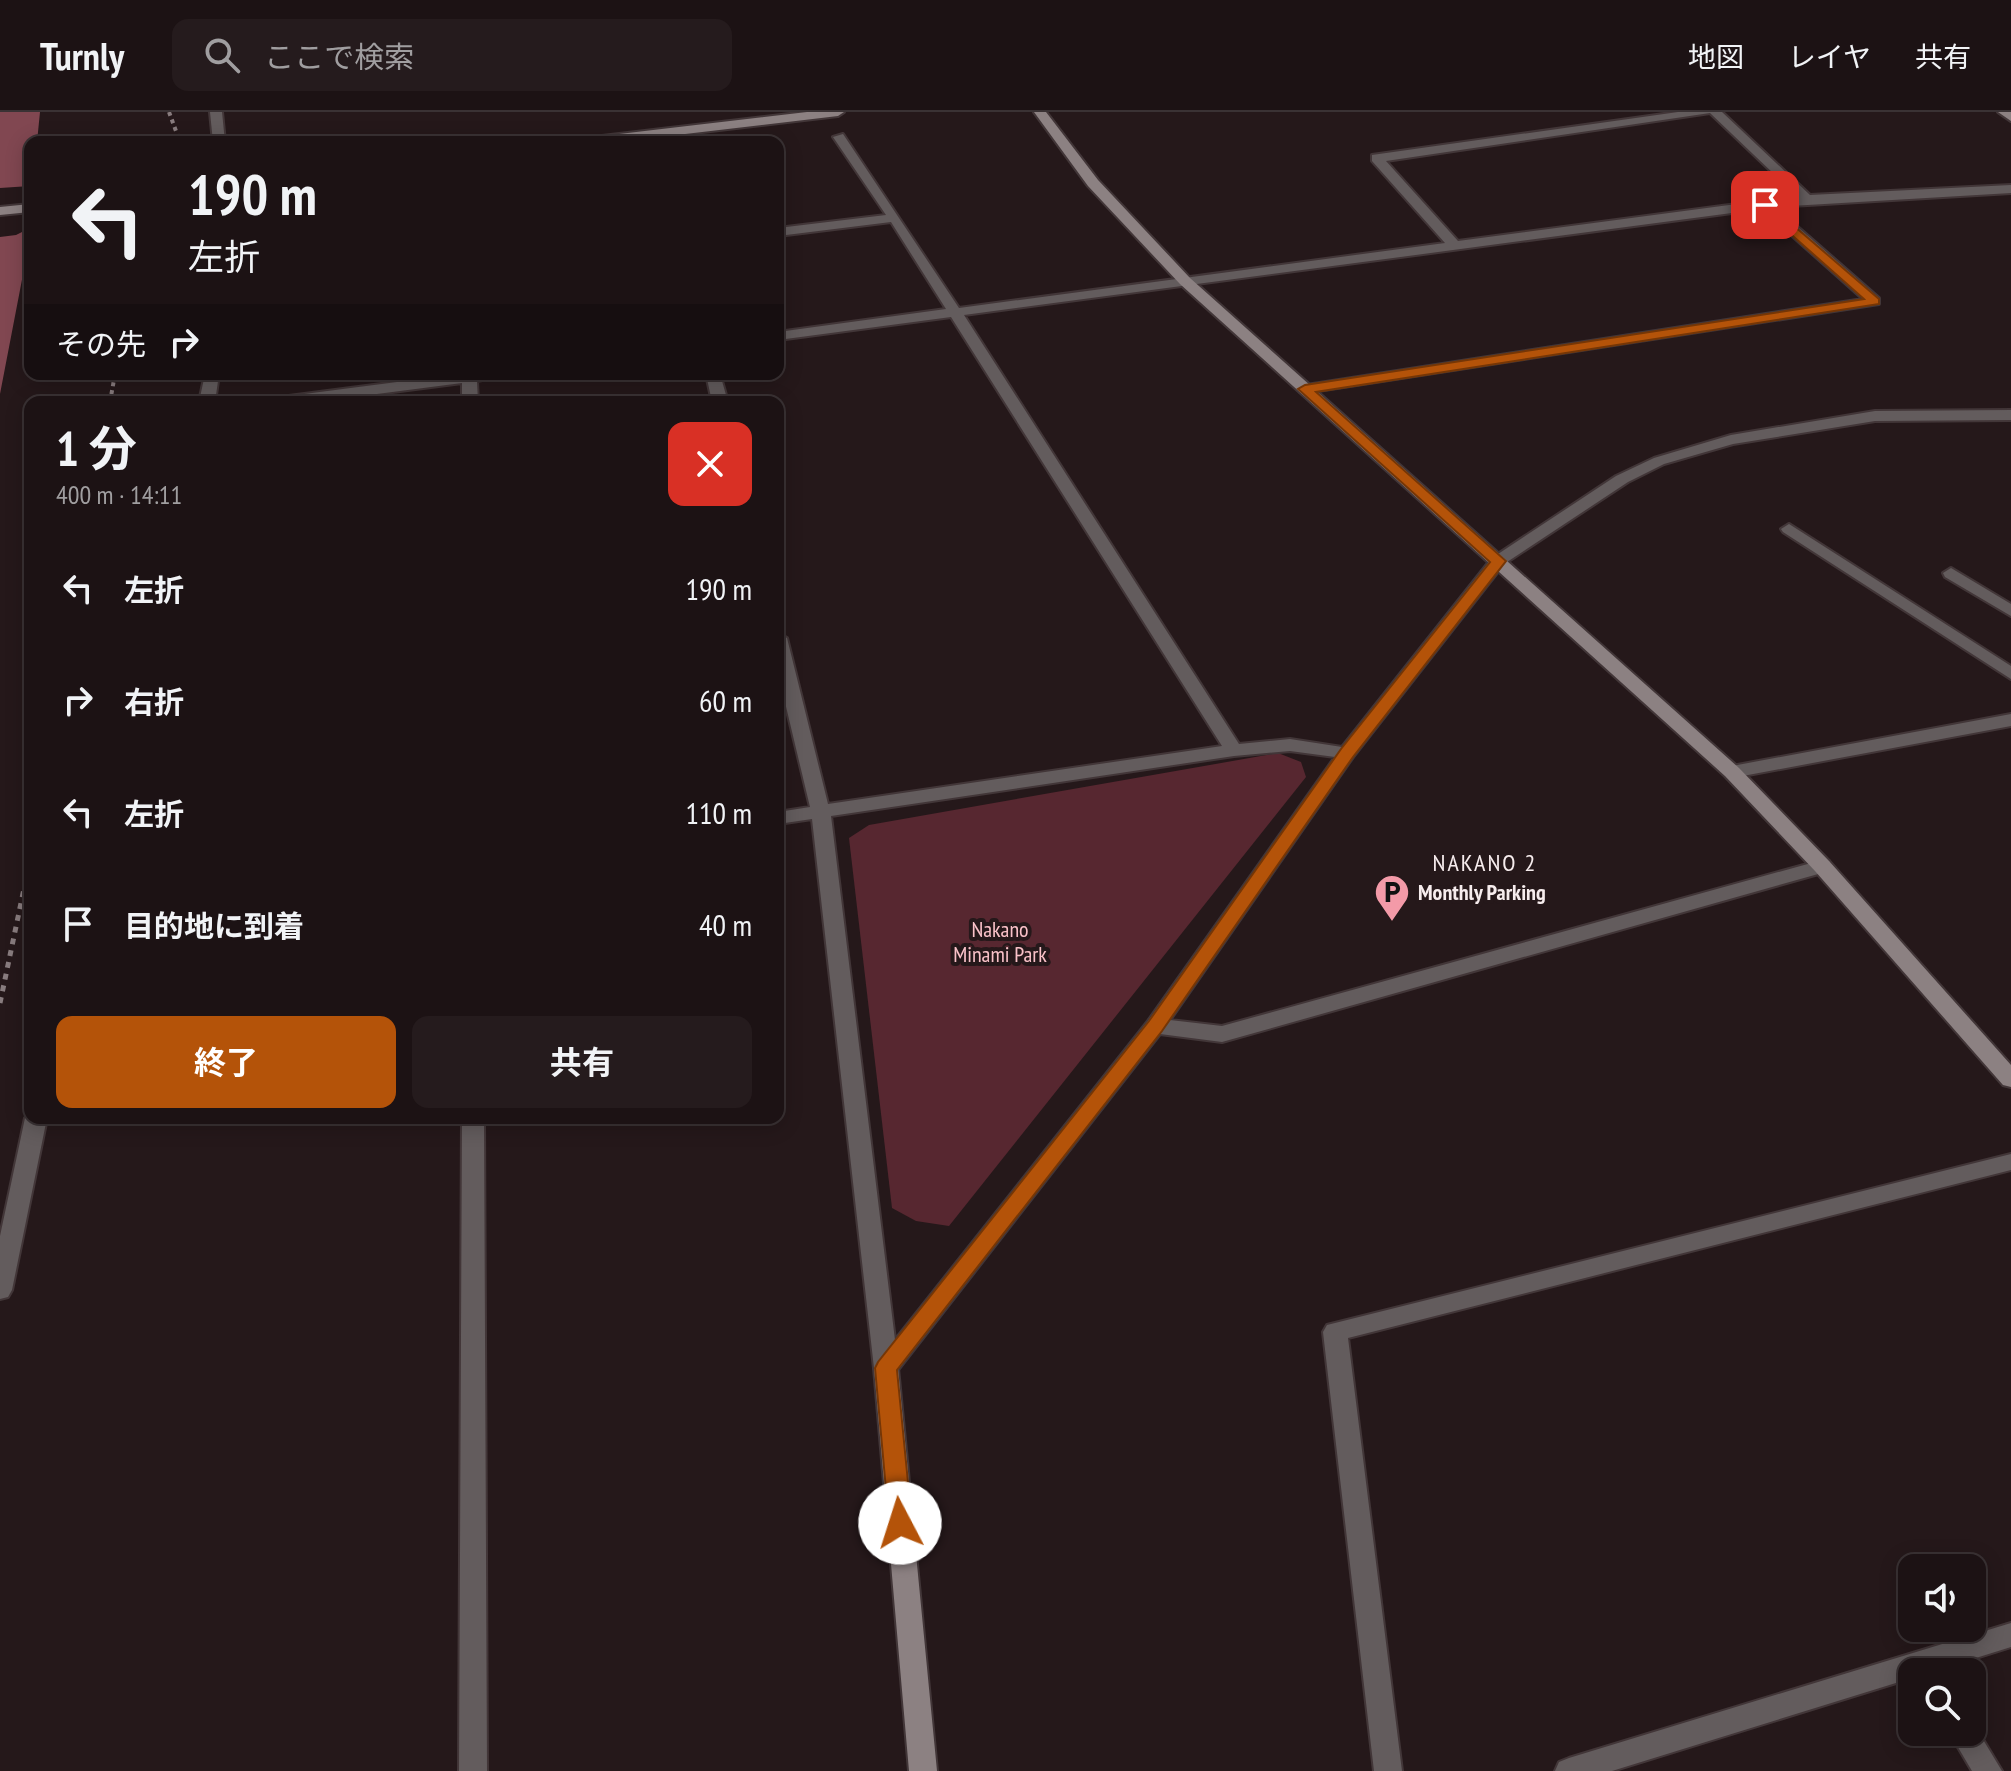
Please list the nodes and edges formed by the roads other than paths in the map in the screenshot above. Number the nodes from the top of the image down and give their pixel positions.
1 (216, 112) edge
2 (838, 112) edge
3 (1040, 112) edge
4 (1704, 112) edge
5 (1715, 112) edge
6 (2004, 112) edge
7 (2011, 117) edge
8 (218, 136) edge
9 (636, 136) edge
10 (839, 137) dead end
11 (2011, 189) edge
12 (1807, 199) junction
13 (1765, 205) junction
14 (24, 209) edge
15 (0, 211) edge
16 (895, 218) junction
17 (784, 231) edge
18 (1455, 246) junction
19 (1185, 281) junction
20 (955, 313) junction
21 (784, 335) edge
22 (446, 380) edge
23 (1305, 389) junction
24 (326, 396) edge
25 (2011, 415) edge
26 (1789, 529) dead end
27 (1498, 561) junction
28 (1951, 573) dead end
29 (2011, 611) edge
30 (784, 662) edge
31 (2011, 674) edge
32 (2011, 720) edge
33 (1234, 750) junction
34 (1347, 753) junction
35 (1732, 772) junction
36 (821, 812) junction
37 (784, 817) edge
38 (1822, 866) junction
39 (1155, 1026) junction
40 (2011, 1079) edge
41 (35, 1124) edge
42 (473, 1124) edge
43 (2011, 1162) edge
44 (0, 1290) edge
45 (886, 1368) junction
46 (2011, 1635) edge
47 (1946, 1658) edge
48 (1898, 1674) edge
49 (1972, 1746) edge
50 (473, 1771) edge
51 (923, 1771) edge
52 (1388, 1771) edge
53 (1569, 1771) edge
54 (1988, 1771) edge

1 - 8 street
2 - 9 street
3 - 19 street
4 - 18 street
5 - 12 street
6 - 7 street
10 - 16 street
11 - 12 street
12 - 13 street
13 - 18 street
13 - 23 street
14 - 15 street
16 - 17 street
16 - 20 street
18 - 19 street
19 - 20 street
19 - 23 street
20 - 21 street
20 - 33 street
22 - 24 street
23 - 27 street
25 - 27 street
26 - 31 street
27 - 34 street
27 - 35 street
28 - 29 street
30 - 36 street
32 - 35 street
33 - 34 street
33 - 36 street
34 - 39 street
35 - 38 street
36 - 37 street
36 - 45 street
38 - 39 street
38 - 40 street
39 - 45 street
41 - 44 street
42 - 50 street
43 - 52 street
45 - 51 street
46 - 47 street
48 - 53 street
49 - 54 street

